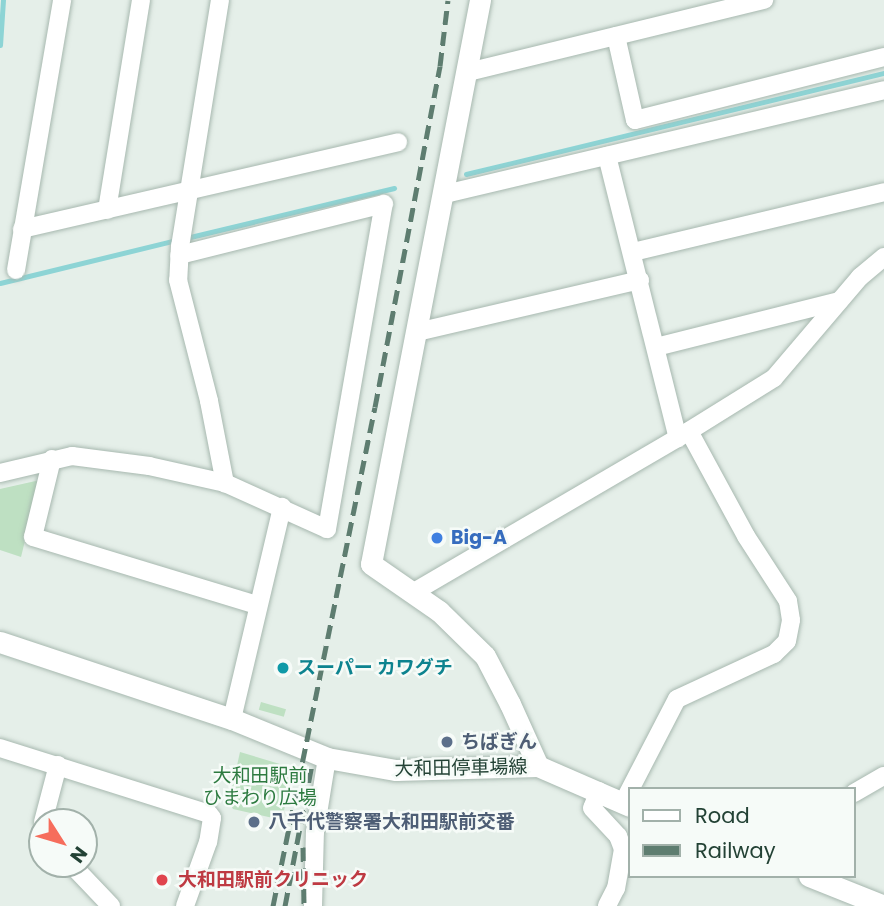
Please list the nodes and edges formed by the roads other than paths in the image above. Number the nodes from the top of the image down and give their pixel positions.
1 (62, 0) edge
2 (141, 0) edge
3 (220, 0) edge
4 (480, 0) edge
5 (683, 0) edge
6 (764, 0) edge
7 (688, 18) junction
8 (616, 36) junction
9 (884, 57) edge
10 (468, 72) junction
11 (884, 90) edge
12 (398, 142) dead end
13 (607, 156) junction
14 (189, 191) junction
15 (884, 192) edge
16 (445, 194) junction
17 (107, 209) junction
18 (22, 229) junction
19 (181, 243) junction
20 (633, 252) junction
21 (884, 257) edge
22 (16, 270) dead end
23 (640, 280) junction
24 (839, 301) junction
25 (417, 332) junction
26 (656, 347) junction
27 (683, 435) junction
28 (52, 459) junction
29 (0, 473) edge
30 (225, 483) junction
31 (282, 507) junction
32 (414, 592) junction
33 (257, 605) junction
34 (0, 642) edge
35 (232, 719) junction
36 (0, 748) edge
37 (327, 758) junction
38 (58, 765) junction
39 (538, 766) junction
40 (884, 776) edge
41 (635, 787) edge
42 (598, 791) junction
43 (856, 792) edge
44 (627, 804) edge
45 (47, 808) edge
46 (84, 878) edge
47 (814, 878) edge
48 (111, 906) edge
49 (185, 906) edge
50 (313, 906) edge
51 (607, 906) edge
52 (884, 906) edge

1 - 18 street
2 - 17 street
3 - 14 street
4 - 10 street
5 - 7 street
6 - 7 street
7 - 8 street
8 - 9 street
8 - 10 street
10 - 16 street
11 - 13 street
12 - 14 street
13 - 16 street
13 - 20 street
14 - 17 street
14 - 19 street
15 - 20 street
16 - 25 street
17 - 18 street
18 - 22 street
19 - 30 street
19 - 31 street
20 - 23 street
21 - 24 street
23 - 25 street
23 - 26 street
24 - 26 street
24 - 27 street
25 - 32 street
26 - 27 street
27 - 32 street
27 - 41 street
28 - 29 street
28 - 30 street
28 - 33 street
30 - 31 street
31 - 33 street
32 - 39 street
33 - 35 street
34 - 35 street, 大和田停車場線
35 - 37 street, 大和田停車場線
36 - 38 street
37 - 39 street, 大和田停車場線
37 - 50 street
38 - 45 street
38 - 49 street
39 - 42 street, 大和田停車場線
40 - 43 street
42 - 44 street, 大和田停車場線
42 - 51 street
46 - 48 street
47 - 52 street

